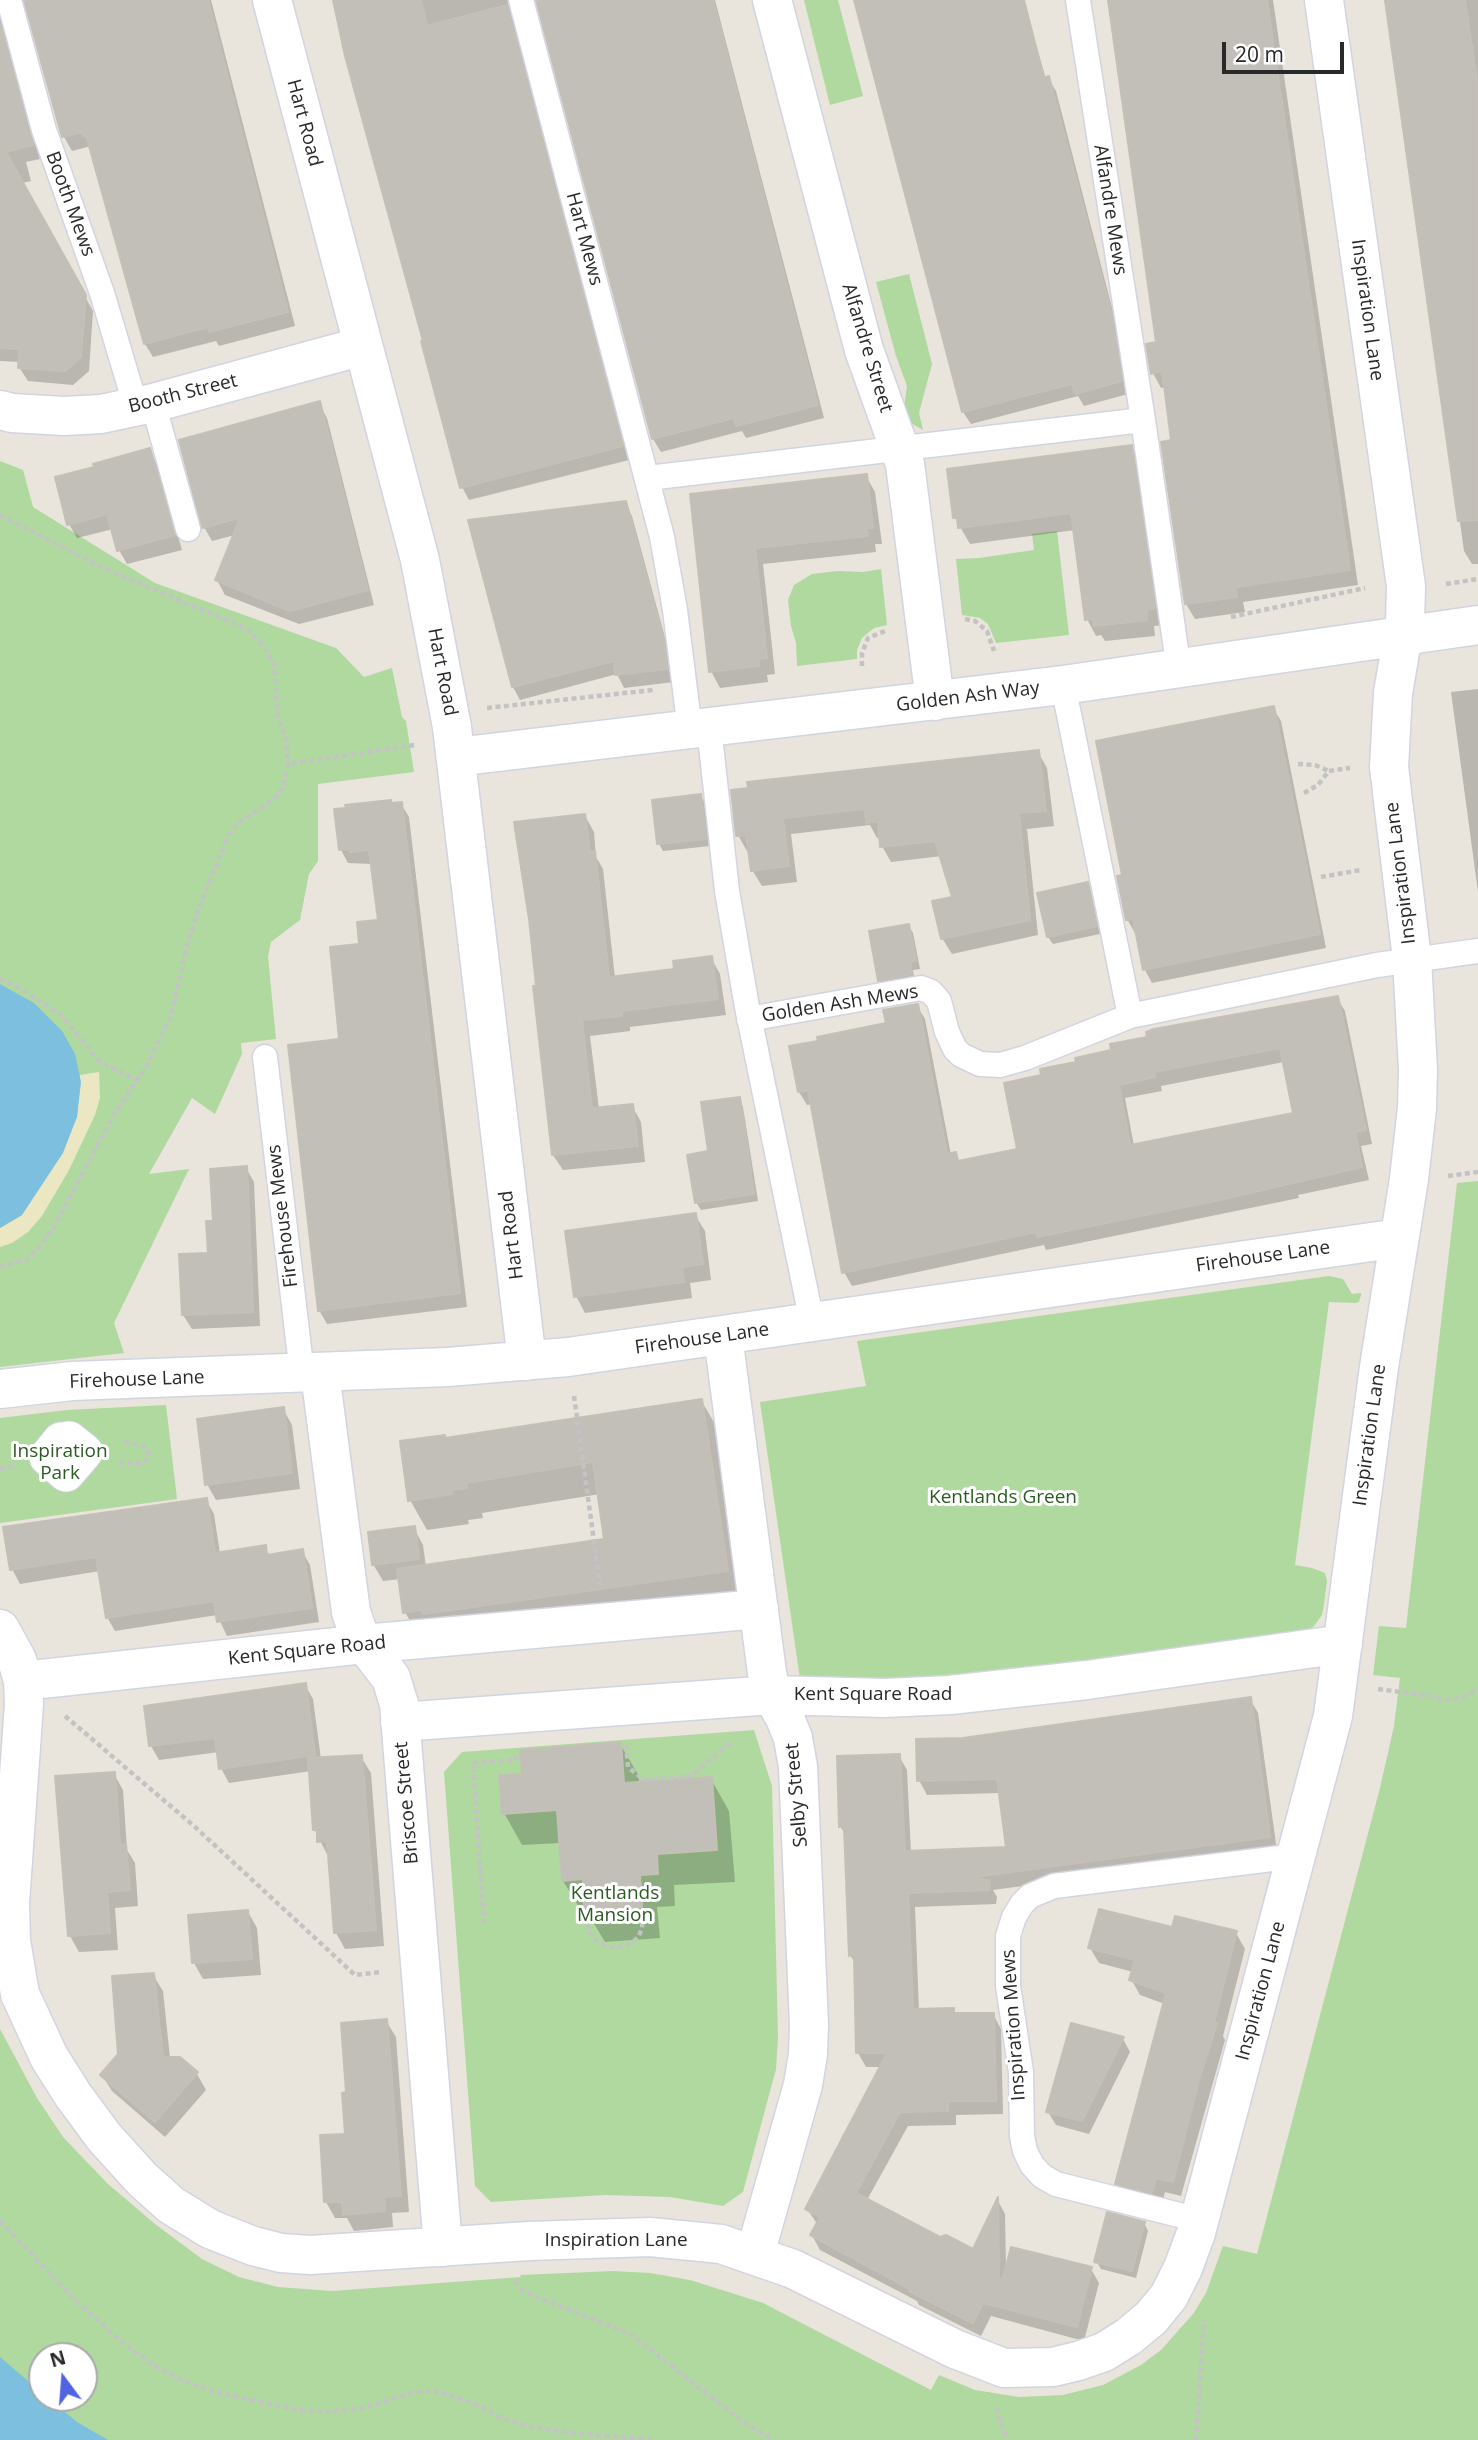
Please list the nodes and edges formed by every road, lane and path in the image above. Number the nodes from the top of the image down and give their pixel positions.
1 (9, 0) edge
2 (272, 0) edge
3 (521, 0) edge
4 (772, 0) edge
5 (1077, 0) edge
6 (1324, 0) edge
7 (363, 346) junction
8 (144, 405) junction
9 (0, 410) edge
10 (1143, 420) junction
11 (901, 450) junction
12 (648, 478) junction
13 (0, 515) edge
14 (188, 529) dead end
15 (1478, 579) edge
16 (1434, 585) dead end
17 (957, 619) dead end
18 (1478, 625) edge
19 (893, 629) dead end
20 (1404, 634) junction
21 (994, 651) dead end
22 (862, 666) dead end
23 (1179, 670) junction
24 (1063, 685) junction
25 (935, 701) junction
26 (699, 729) junction
27 (422, 744) dead end
28 (456, 757) junction
29 (288, 764) junction
30 (1298, 764) dead end
31 (1351, 768) dead end
32 (1329, 772) junction
33 (1304, 793) dead end
34 (1367, 869) dead end
35 (1321, 877) dead end
36 (1478, 951) edge
37 (1412, 959) junction
38 (0, 979) edge
39 (1130, 1016) junction
40 (749, 1019) junction
41 (265, 1058) dead end
42 (137, 1080) junction
43 (1399, 1238) junction
44 (0, 1267) edge
45 (812, 1322) junction
46 (723, 1336) junction
47 (568, 1357) junction
48 (527, 1361) junction
49 (311, 1373) junction
50 (0, 1389) edge
51 (759, 1609) junction
52 (606, 1623) junction
53 (0, 1629) edge
54 (364, 1644) junction
55 (1343, 1644) junction
56 (23, 1681) junction
57 (1478, 1689) edge
58 (1417, 1693) dead end
59 (772, 1695) junction
60 (624, 1706) junction
61 (58, 1711) dead end
62 (513, 1714) junction
63 (400, 1722) junction
64 (742, 1732) dead end
65 (1296, 1856) junction
66 (643, 1912) dead end
67 (586, 1916) dead end
68 (484, 1924) dead end
69 (420, 1969) junction
70 (1199, 2220) junction
71 (0, 2221) edge
72 (443, 2247) junction
73 (755, 2254) junction
74 (512, 2277) dead end
75 (1201, 2308) dead end
76 (653, 2440) edge
77 (773, 2440) edge
78 (1196, 2440) edge

1 - 8 lane, Booth Mews
2 - 7 street, Hart Road
3 - 12 lane, Hart Mews
4 - 11 street, Alfandre Street
5 - 10 lane, Alfandre Mews
6 - 20 street, Inspiration Lane
7 - 8 street, Booth Street
7 - 28 street, Hart Road
8 - 9 street, Booth Street
8 - 14 lane, Booth Mews
10 - 11 lane
10 - 23 lane, Alfandre Mews
11 - 12 lane
11 - 25 street, Alfandre Street
12 - 26 lane, Hart Mews
13 - 29 path
15 - 16 path
17 - 21 path
18 - 20 street, Golden Ash Way
19 - 22 path
20 - 23 street, Golden Ash Way
20 - 37 street, Inspiration Lane
23 - 24 street, Golden Ash Way
24 - 25 street, Golden Ash Way
24 - 39 lane
25 - 26 street, Golden Ash Way
26 - 28 street, Golden Ash Way
26 - 40 lane, Golden Ash Mews
27 - 29 path
28 - 48 street, Hart Road
29 - 42 path
30 - 32 path
31 - 32 path
32 - 33 path
34 - 35 path
36 - 37 lane, Golden Ash Mews
37 - 39 lane, Golden Ash Mews
37 - 43 street, Inspiration Lane
38 - 42 path
39 - 40 lane, Golden Ash Mews
40 - 45 lane, Golden Ash Mews
41 - 49 lane, Firehouse Mews
42 - 44 path
43 - 45 street, Firehouse Lane
43 - 55 street, Inspiration Lane
45 - 46 street, Firehouse Lane
46 - 47 street, Firehouse Lane
46 - 51 street, Selby Street
47 - 48 street, Firehouse Lane
47 - 52 path
48 - 49 street, Firehouse Lane
49 - 50 street, Firehouse Lane
49 - 54 street, Briscoe Street
51 - 52 street, Kent Square Road
51 - 59 street, Selby Street
52 - 54 street, Kent Square Road
53 - 56 street, Inspiration Lane
54 - 56 street, Kent Square Road
54 - 63 street, Briscoe Street
55 - 59 street, Kent Square Road
55 - 65 street, Inspiration Lane
56 - 72 street, Inspiration Lane
57 - 58 path
59 - 60 street, Kent Square Road
59 - 73 street, Selby Street
60 - 62 street, Kent Square Road
60 - 64 path
61 - 69 path
62 - 63 street, Kent Square Road
62 - 68 path
63 - 69 street, Briscoe Street
65 - 70 street, Inspiration Lane
65 - 70 lane, Inspiration Mews
66 - 67 path
69 - 72 street, Briscoe Street
70 - 73 street, Inspiration Lane
71 - 76 path
72 - 73 street, Inspiration Lane
74 - 77 path
75 - 78 path

